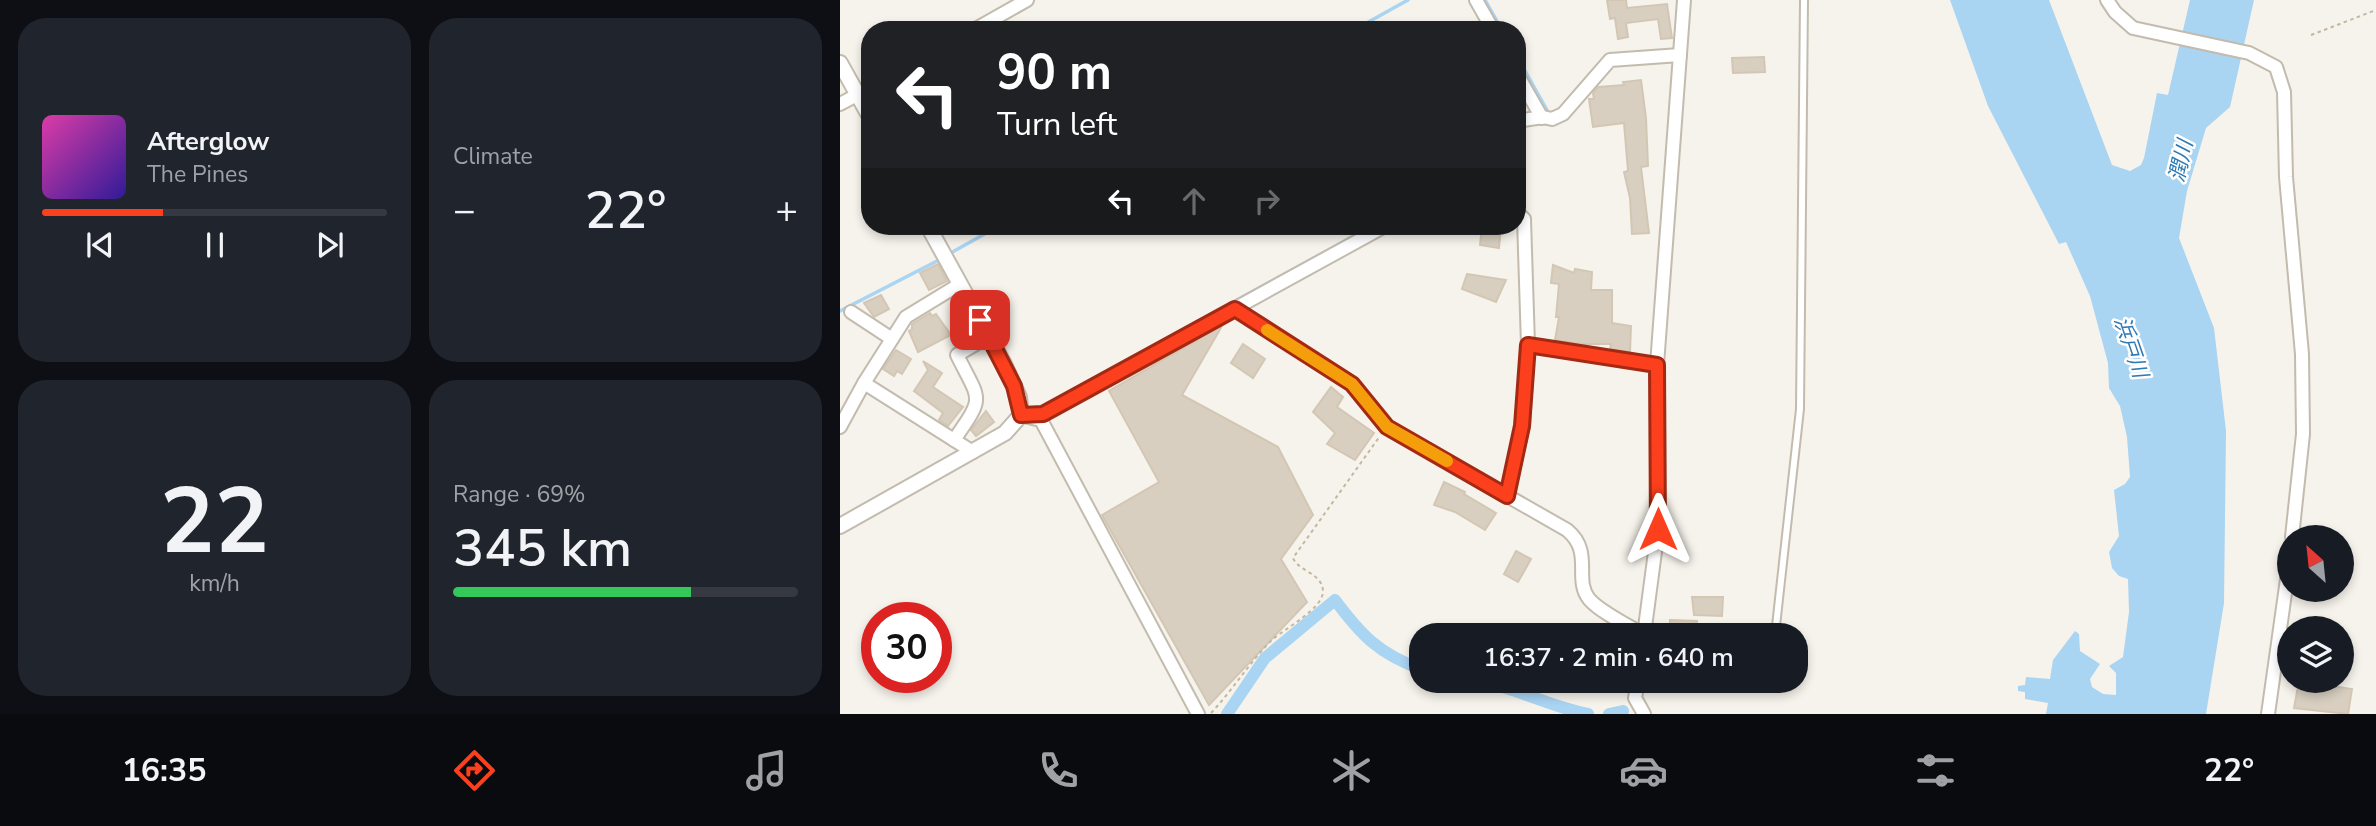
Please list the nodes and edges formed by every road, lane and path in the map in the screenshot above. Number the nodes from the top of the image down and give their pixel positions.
1 (1027, 0) edge
2 (1476, 0) edge
3 (1684, 0) edge
4 (1804, 0) edge
5 (2107, 0) edge
6 (2376, 10) edge
7 (990, 21) edge
8 (1488, 21) edge
9 (2311, 36) dead end
10 (1680, 55) junction
11 (840, 63) edge
12 (861, 88) edge
13 (1526, 90) edge
14 (861, 93) edge
15 (840, 104) edge
16 (1542, 118) junction
17 (1526, 120) edge
18 (933, 235) edge
19 (1369, 235) edge
20 (1525, 235) edge
21 (960, 284) junction
22 (1235, 309) junction
23 (851, 312) dead end
24 (989, 336) junction
25 (892, 339) junction
26 (1528, 345) junction
27 (1657, 365) junction
28 (864, 383) junction
29 (1021, 415) junction
30 (840, 427) edge
31 (1387, 427) junction
32 (954, 440) junction
33 (974, 452) junction
34 (1507, 496) junction
35 (2293, 525) edge
36 (840, 526) edge
37 (2284, 602) edge
38 (1626, 623) edge
39 (1646, 623) edge
40 (1776, 623) edge
41 (1636, 693) edge
42 (1198, 714) edge
43 (1210, 714) edge
44 (1644, 714) edge
45 (2268, 714) edge

1 - 7 street
2 - 8 street
3 - 10 street
4 - 40 lane
5 - 35 street
6 - 9 path
10 - 16 street
10 - 27 street
11 - 12 street
13 - 16 street
14 - 15 street
16 - 17 street
18 - 21 street
19 - 22 street
20 - 26 street
21 - 24 street
21 - 25 street
22 - 29 street
22 - 31 street
23 - 25 street
24 - 29 street
24 - 32 street
25 - 28 street
26 - 27 street
26 - 34 street
27 - 39 street
28 - 30 street
28 - 32 street
29 - 33 street
29 - 42 street
31 - 34 street
31 - 43 path
32 - 33 street
33 - 36 street
34 - 38 street
37 - 45 street
41 - 44 street

